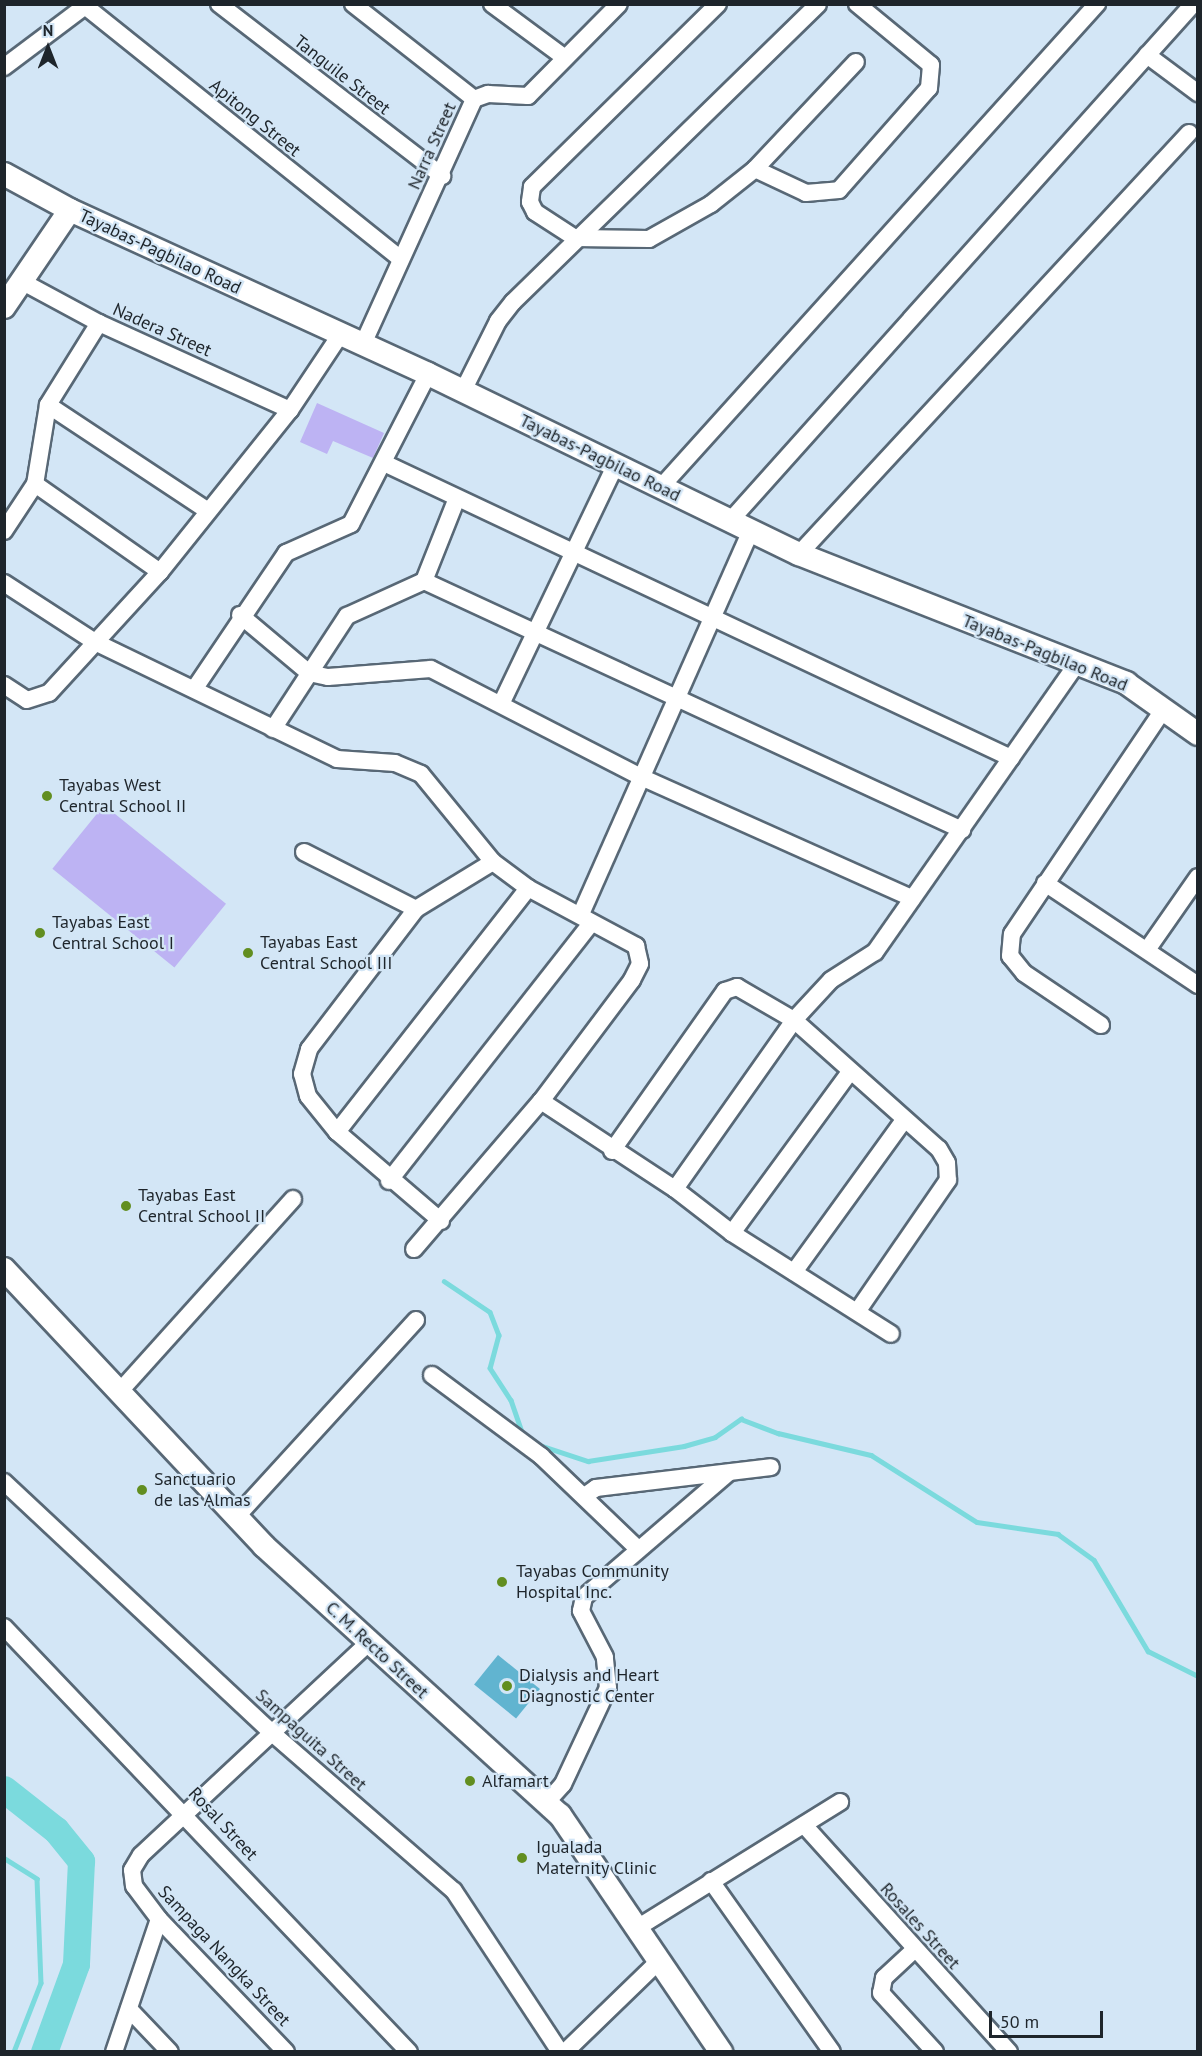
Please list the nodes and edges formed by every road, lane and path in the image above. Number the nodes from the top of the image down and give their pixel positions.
1 (219, 4) edge
2 (354, 4) edge
3 (492, 4) edge
4 (718, 4) edge
5 (818, 4) edge
6 (857, 4) edge
7 (1097, 4) edge
8 (1193, 4) edge
9 (86, 5) edge
10 (618, 5) edge
11 (1147, 56) junction
12 (564, 57) junction
13 (856, 62) dead end
14 (4, 67) edge
15 (1197, 93) edge
16 (474, 99) junction
17 (1189, 133) dead end
18 (755, 168) junction
19 (4, 174) edge
20 (442, 176) junction
21 (70, 210) junction
22 (575, 238) junction
23 (401, 259) junction
24 (21, 280) junction
25 (4, 307) edge
26 (99, 323) junction
27 (340, 335) junction
28 (363, 344) junction
29 (428, 374) junction
30 (463, 391) junction
31 (48, 405) junction
32 (290, 410) junction
33 (384, 463) junction
34 (615, 466) junction
35 (35, 484) junction
36 (661, 487) junction
37 (458, 498) junction
38 (208, 511) junction
39 (730, 521) junction
40 (751, 530) junction
41 (4, 531) edge
42 (574, 552) junction
43 (799, 554) junction
44 (160, 572) junction
45 (424, 581) junction
46 (4, 583) edge
47 (240, 615) junction
48 (712, 617) junction
49 (536, 632) junction
50 (95, 642) junction
51 (1078, 662) junction
52 (309, 673) junction
53 (4, 685) edge
54 (195, 688) junction
55 (676, 698) junction
56 (502, 702) junction
57 (1164, 709) junction
58 (273, 729) junction
59 (1197, 734) edge
60 (1011, 758) junction
61 (641, 777) junction
62 (962, 830) junction
63 (304, 852) dead end
64 (493, 862) junction
65 (1197, 877) edge
66 (1045, 883) junction
67 (528, 888) junction
68 (912, 898) junction
69 (416, 909) junction
70 (586, 918) junction
71 (1147, 951) junction
72 (1197, 985) edge
73 (794, 1020) junction
74 (1101, 1025) dead end
75 (850, 1072) junction
76 (541, 1101) junction
77 (904, 1120) junction
78 (338, 1132) junction
79 (612, 1150) junction
80 (389, 1181) junction
81 (675, 1189) junction
82 (292, 1199) dead end
83 (441, 1221) junction
84 (732, 1233) junction
85 (414, 1249) dead end
86 (4, 1269) edge
87 (794, 1272) junction
88 (857, 1312) junction
89 (416, 1320) dead end
90 (891, 1334) dead end
91 (432, 1375) dead end
92 (121, 1389) junction
93 (771, 1467) dead end
94 (728, 1473) junction
95 (4, 1482) edge
96 (586, 1495) junction
97 (238, 1515) junction
98 (638, 1548) junction
99 (4, 1626) edge
100 (368, 1643) junction
101 (271, 1732) junction
102 (840, 1802) dead end
103 (546, 1803) junction
104 (186, 1814) junction
105 (804, 1825) junction
106 (711, 1881) junction
107 (159, 1919) junction
108 (637, 1928) junction
109 (914, 1950) junction
110 (657, 1963) junction
111 (129, 2009) junction
112 (114, 2052) edge
113 (170, 2052) edge
114 (286, 2052) edge
115 (409, 2052) edge
116 (561, 2052) edge
117 (565, 2052) edge
118 (721, 2052) edge
119 (832, 2052) edge
120 (935, 2052) edge
121 (1009, 2052) edge

1 - 20 street, Tanguile Street
2 - 16 street
3 - 12 street
4 - 22 street
5 - 22 street
6 - 18 street
7 - 36 street
8 - 11 street
9 - 14 street
9 - 23 street, Apitong Street
10 - 12 street, Narra Street
11 - 15 street
11 - 39 street
12 - 16 street, Narra Street
13 - 18 street
16 - 20 street, Narra Street
17 - 43 street
18 - 22 street
19 - 21 main road, Tayabas-Pagbilao Road
20 - 23 street, Narra Street
21 - 24 main road
21 - 27 main road, Tayabas-Pagbilao Road
22 - 30 street
23 - 28 street, Narra Street
24 - 25 main road
24 - 26 street, Nadera Street
26 - 31 street
26 - 32 street, Nadera Street
27 - 28 main road, Tayabas-Pagbilao Road
27 - 32 street
28 - 29 main road, Tayabas-Pagbilao Road
29 - 30 main road, Tayabas-Pagbilao Road
29 - 33 street
30 - 34 main road, Tayabas-Pagbilao Road
31 - 35 street
31 - 38 street
32 - 38 street
33 - 37 street
33 - 47 street
34 - 36 main road, Tayabas-Pagbilao Road
34 - 42 street
35 - 41 street
35 - 44 street
36 - 39 main road, Tayabas-Pagbilao Road
37 - 42 street
37 - 45 street
38 - 44 street
39 - 40 main road, Tayabas-Pagbilao Road
40 - 43 main road, Tayabas-Pagbilao Road
40 - 48 street
42 - 48 street
42 - 49 street
43 - 51 main road, Tayabas-Pagbilao Road
44 - 50 street
45 - 49 street
45 - 52 street
46 - 50 street
47 - 52 street
47 - 54 street
48 - 55 street
48 - 60 street
49 - 55 street
49 - 56 street
50 - 53 street
50 - 54 street
51 - 57 main road, Tayabas-Pagbilao Road
51 - 60 street
52 - 56 street
52 - 58 street
54 - 58 street
55 - 61 street
55 - 62 street
56 - 61 street
57 - 59 main road, Tayabas-Pagbilao Road
57 - 66 street
58 - 64 street
60 - 62 street
61 - 68 street
61 - 70 street
62 - 68 street
63 - 69 street
64 - 67 street
64 - 69 street
65 - 71 street
66 - 71 street
66 - 74 street
67 - 70 street
67 - 78 street
68 - 73 street
69 - 78 street
70 - 76 street
70 - 80 street
71 - 72 street
73 - 75 street
73 - 79 street
73 - 81 street
75 - 77 street
75 - 84 street
76 - 79 street
76 - 83 street
77 - 87 street
77 - 88 street
78 - 80 street
79 - 81 street
80 - 83 street
81 - 84 street
82 - 92 street
83 - 85 street
84 - 87 street
86 - 92 main road, C. M. Recto Street
87 - 88 street
88 - 90 street
89 - 97 street
91 - 96 street
92 - 97 main road, C. M. Recto Street
93 - 94 street
94 - 96 street
94 - 98 street
95 - 101 street, Sampaguita Street
96 - 98 street
97 - 100 main road, C. M. Recto Street
98 - 103 street
99 - 104 street, Rosal Street
100 - 101 street
100 - 103 main road, C. M. Recto Street
101 - 104 street
101 - 116 street, Sampaguita Street
102 - 105 street
103 - 108 main road, C. M. Recto Street
104 - 107 street, Sampaga Nangka Street
104 - 115 street, Rosal Street
105 - 106 street
105 - 109 street, Rosales Street
106 - 108 street
106 - 119 street
107 - 111 street
107 - 114 street, Sampaga Nangka Street
108 - 110 main road, C. M. Recto Street
109 - 120 street
109 - 121 street, Rosales Street
110 - 117 street
110 - 118 main road, C. M. Recto Street
111 - 112 street
111 - 113 street

